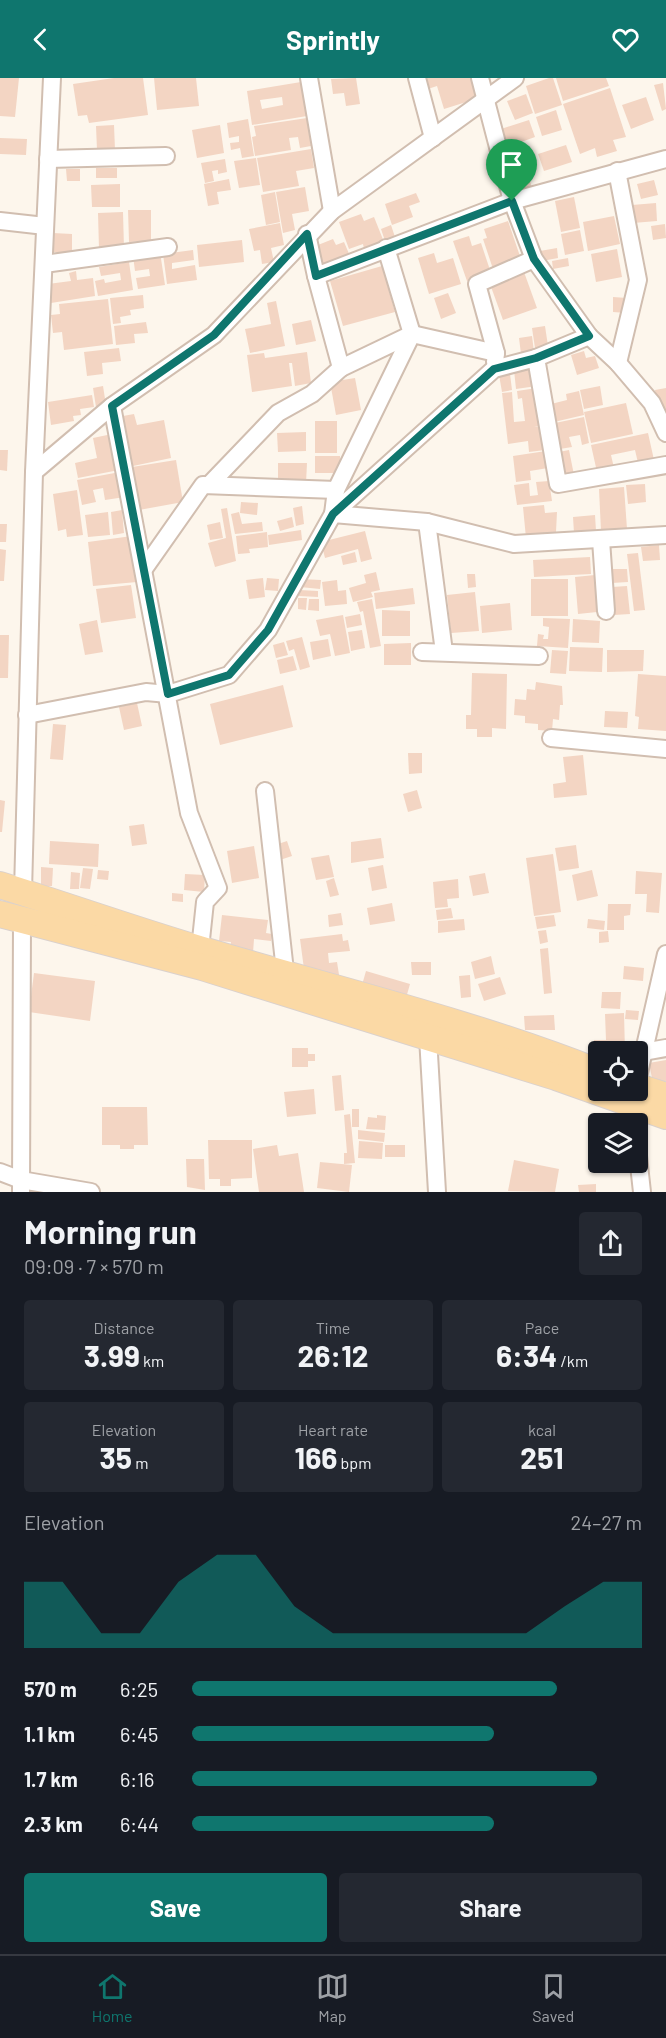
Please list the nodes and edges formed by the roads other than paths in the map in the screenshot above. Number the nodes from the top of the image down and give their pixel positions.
1 (52, 78) edge
2 (309, 78) edge
3 (417, 78) edge
4 (480, 78) edge
5 (515, 78) edge
6 (487, 100) junction
7 (433, 138) junction
8 (166, 156) dead end
9 (48, 159) junction
10 (666, 159) edge
11 (617, 171) junction
12 (512, 201) junction
13 (332, 211) junction
14 (0, 221) edge
15 (45, 226) junction
16 (307, 234) junction
17 (168, 247) dead end
18 (386, 248) junction
19 (534, 259) junction
20 (44, 264) junction
21 (316, 276) junction
22 (412, 334) junction
23 (589, 336) junction
24 (536, 358) junction
25 (495, 361) junction
26 (618, 363) junction
27 (341, 368) junction
28 (112, 406) junction
29 (666, 433) edge
30 (666, 465) edge
31 (34, 472) junction
32 (210, 484) junction
33 (336, 490) junction
34 (333, 514) junction
35 (427, 522) junction
36 (666, 535) edge
37 (601, 540) junction
38 (144, 569) junction
39 (606, 611) dead end
40 (422, 652) dead end
41 (444, 652) junction
42 (539, 656) dead end
43 (168, 694) junction
44 (27, 715) junction
45 (551, 738) dead end
46 (666, 748) edge
47 (265, 791) dead end
48 (11, 889) edge
49 (11, 918) edge
50 (200, 949) junction
51 (665, 964) edge
52 (285, 972) junction
53 (428, 1037) junction
54 (646, 1041) edge
55 (666, 1048) edge
56 (648, 1051) edge
57 (588, 1068) edge
58 (666, 1096) edge
59 (634, 1105) edge
60 (666, 1116) edge
61 (0, 1172) edge
62 (640, 1173) edge
63 (21, 1186) edge
64 (91, 1192) edge
65 (437, 1192) edge
66 (642, 1192) edge

1 - 9 street
2 - 13 street
3 - 7 street
4 - 6 street
5 - 6 street
6 - 7 street
6 - 12 street
7 - 13 street
8 - 9 street
9 - 15 street
10 - 11 street
11 - 12 street
11 - 26 street
12 - 18 street
12 - 19 street
13 - 16 street
14 - 15 street
15 - 20 street
16 - 21 street
16 - 28 street
17 - 20 street
18 - 21 street
18 - 22 street
19 - 23 street
19 - 25 street
20 - 31 street
21 - 27 street
22 - 25 street
22 - 27 street
22 - 33 street
23 - 24 street
23 - 26 street
24 - 25 street
24 - 30 street
25 - 34 street
26 - 29 street
27 - 32 street
28 - 31 street
28 - 38 street
31 - 44 street
32 - 33 street
32 - 38 street
33 - 34 street
34 - 35 street
34 - 43 street
35 - 37 street
35 - 41 street
36 - 37 street
37 - 39 street
38 - 43 street
40 - 41 street
41 - 42 street
43 - 44 street
43 - 50 street
44 - 48 street
45 - 46 street
47 - 52 street
48 - 50 main road
49 - 53 main road
49 - 63 street
50 - 52 main road
51 - 54 street
52 - 57 main road
53 - 59 main road
53 - 65 street
55 - 56 street
58 - 59 main road
59 - 60 main road
61 - 63 street
62 - 66 street
63 - 64 street

